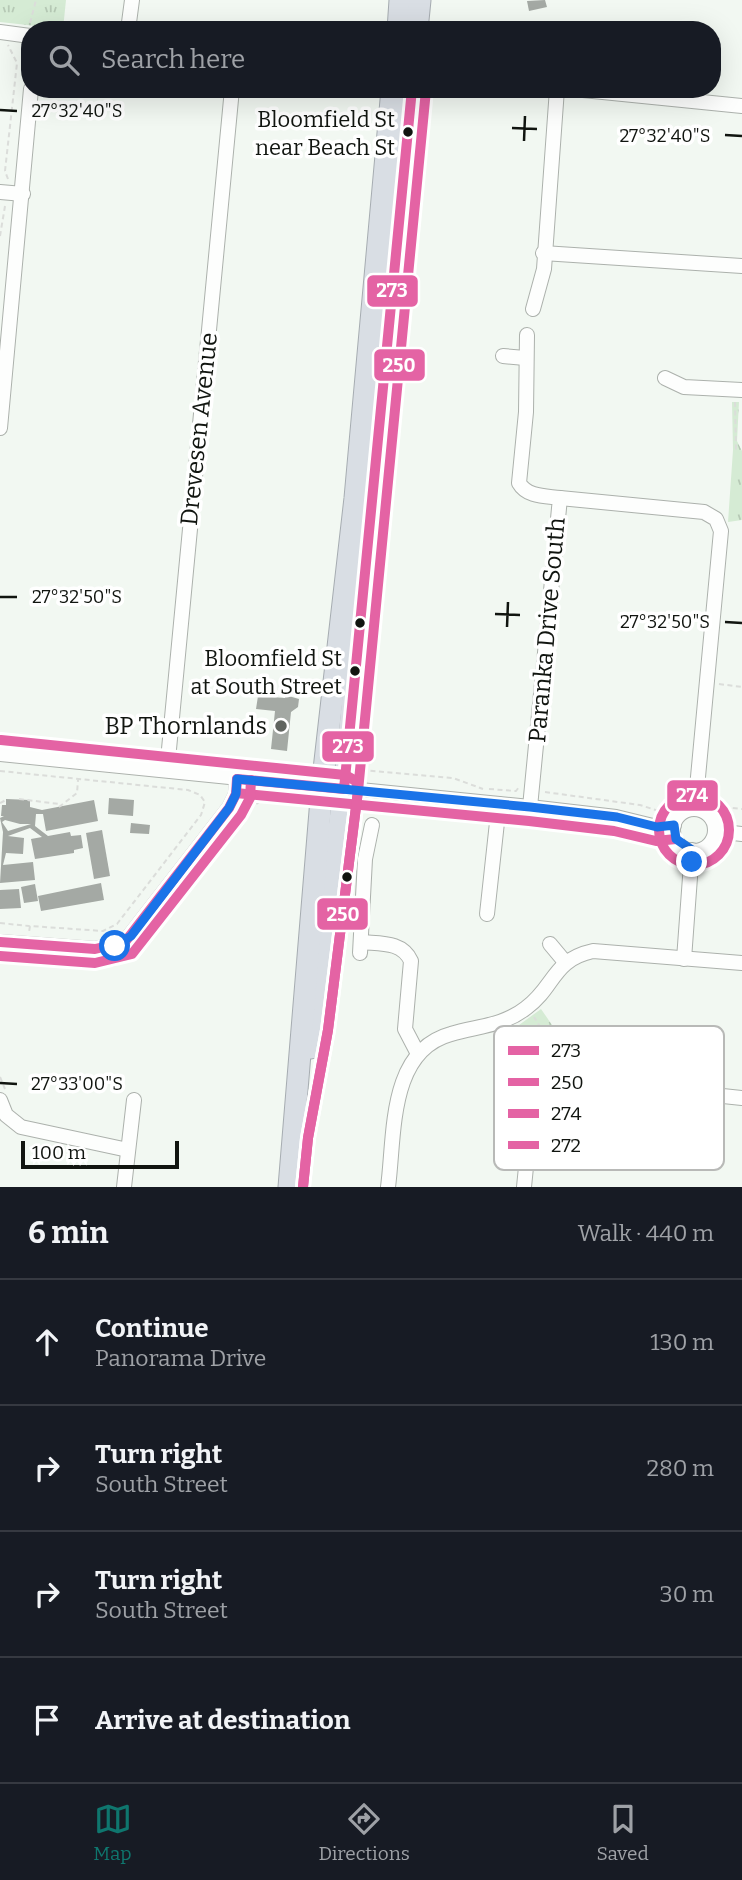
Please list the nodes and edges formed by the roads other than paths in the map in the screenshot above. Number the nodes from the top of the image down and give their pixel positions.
1 (132, 0) edge
2 (400, 0) edge
3 (420, 0) edge
4 (129, 21) edge
5 (399, 21) edge
6 (418, 21) edge
7 (0, 32) edge
8 (21, 35) edge
9 (30, 98) edge
10 (231, 98) edge
11 (391, 98) edge
12 (411, 98) edge
13 (556, 98) edge
14 (662, 98) edge
15 (742, 106) edge
16 (4, 192) edge
17 (23, 194) junction
18 (543, 253) junction
19 (742, 266) edge
20 (533, 309) dead end
21 (527, 335) dead end
22 (503, 356) dead end
23 (525, 358) junction
24 (664, 379) dead end
25 (739, 390) edge
26 (0, 428) edge
27 (560, 498) junction
28 (0, 754) edge
29 (167, 770) junction
30 (237, 779) junction
31 (322, 787) junction
32 (344, 789) junction
33 (499, 804) junction
34 (696, 804) junction
35 (530, 807) junction
36 (372, 825) dead end
37 (674, 825) junction
38 (715, 831) junction
39 (742, 834) edge
40 (692, 850) junction
41 (487, 914) dead end
42 (0, 942) edge
43 (550, 944) dead end
44 (684, 959) junction
45 (565, 962) junction
46 (742, 963) edge
47 (417, 1052) junction
48 (724, 1096) edge
49 (4, 1098) edge
50 (742, 1098) edge
51 (134, 1100) dead end
52 (293, 1136) junction
53 (128, 1150) junction
54 (124, 1187) edge
55 (289, 1187) edge
56 (388, 1187) edge

1 - 4 street
2 - 5 highway
3 - 6 highway
7 - 8 street
9 - 17 street
10 - 29 street, Drevesen Avenue
11 - 31 highway
12 - 32 highway
13 - 18 street
14 - 15 street
16 - 17 street
17 - 26 street
18 - 19 street
18 - 20 street
21 - 23 street, Paranka Drive South
22 - 23 street
23 - 27 street, Paranka Drive South
24 - 25 street
27 - 34 street
27 - 35 street, Paranka Drive South
28 - 29 street
29 - 30 street
30 - 31 street
30 - 42 street
31 - 32 street
31 - 52 highway
32 - 33 street
32 - 52 highway
33 - 35 street
33 - 41 street
34 - 37 street
34 - 38 street
35 - 37 street
36 - 47 street
37 - 40 street
38 - 39 street
38 - 40 street
40 - 44 street
43 - 45 street
44 - 45 street
44 - 46 street
45 - 47 street
47 - 56 street
48 - 50 street
49 - 53 street
51 - 53 street
52 - 55 highway
53 - 54 street

